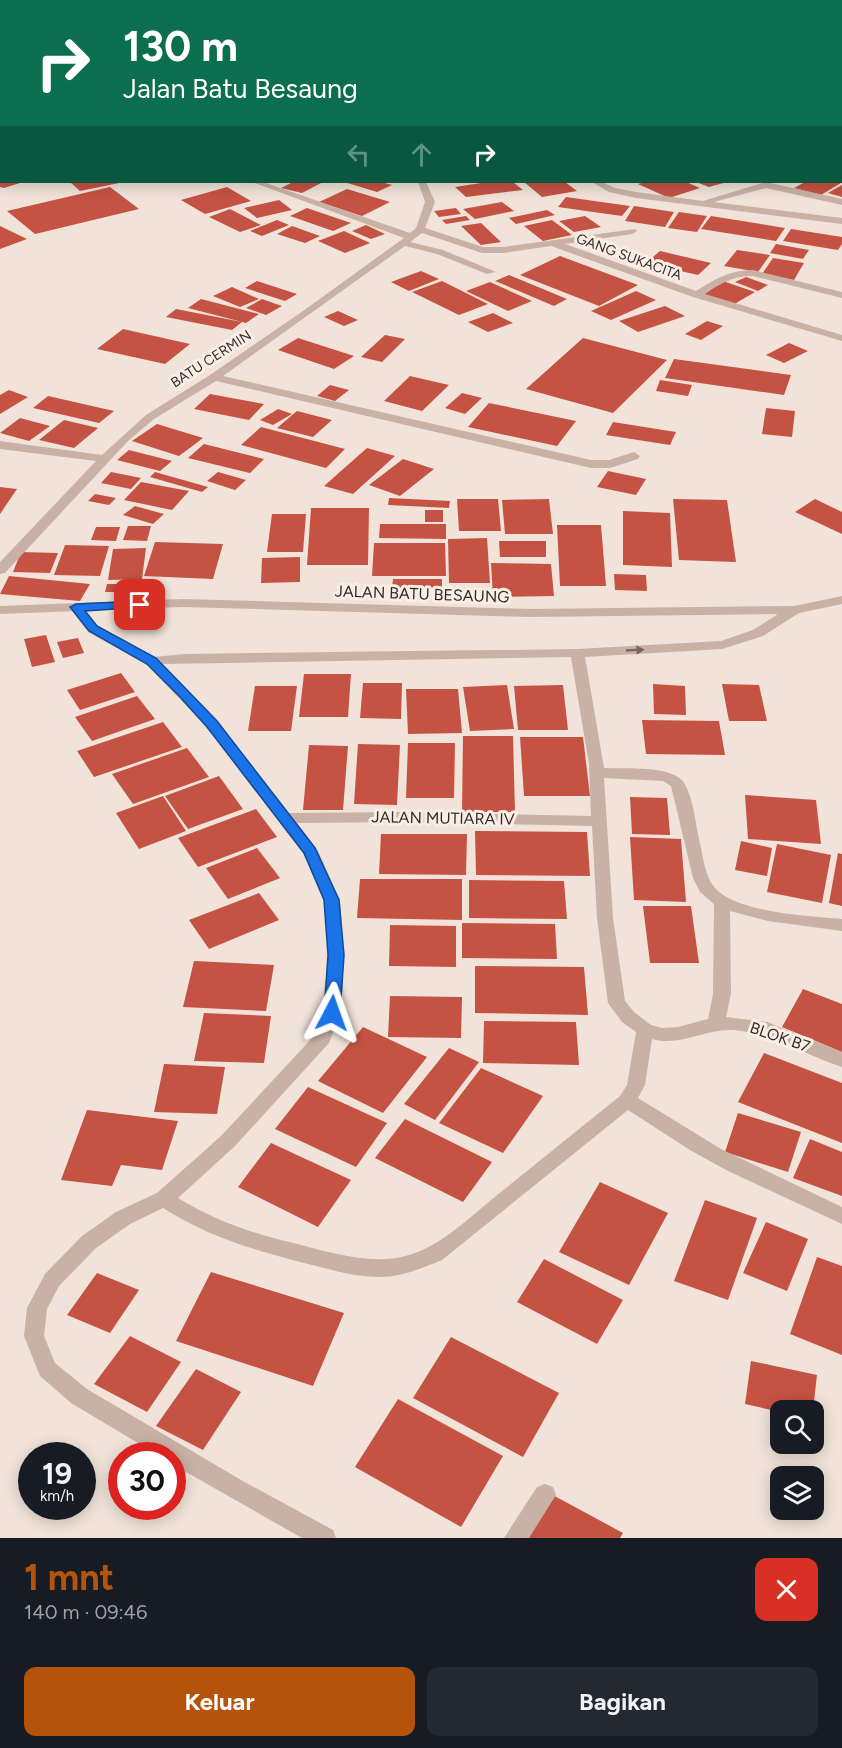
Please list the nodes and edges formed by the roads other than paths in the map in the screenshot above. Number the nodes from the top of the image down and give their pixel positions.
1 (259, 183) edge
2 (422, 183) edge
3 (598, 183) edge
4 (842, 202) edge
5 (701, 203) junction
6 (842, 221) edge
7 (420, 229) junction
8 (632, 231) dead end
9 (407, 240) junction
10 (552, 243) junction
11 (491, 272) dead end
12 (842, 295) edge
13 (697, 296) junction
14 (842, 328) edge
15 (837, 337) edge
16 (214, 377) junction
17 (0, 445) edge
18 (634, 456) dead end
19 (106, 459) junction
20 (0, 570) edge
21 (842, 600) edge
22 (76, 607) junction
23 (0, 610) edge
24 (794, 610) junction
25 (577, 652) junction
26 (151, 661) junction
27 (597, 773) junction
28 (286, 818) junction
29 (599, 821) junction
30 (722, 900) junction
31 (842, 926) edge
32 (716, 1023) junction
33 (645, 1030) junction
34 (842, 1060) edge
35 (627, 1101) junction
36 (164, 1199) junction
37 (842, 1216) edge
38 (545, 1495) dead end
39 (318, 1537) edge
40 (515, 1538) edge

1 - 9 street
2 - 7 street, BATU CERMIN
3 - 5 street
4 - 5 street
5 - 6 street
7 - 9 street, BATU CERMIN
7 - 10 street, GANG SUKACITA
8 - 10 street, GANG SUKACITA
9 - 11 street
9 - 16 street, BATU CERMIN
10 - 13 street, GANG SUKACITA
12 - 13 street, GANG SUKACITA
13 - 15 street, GANG SUKACITA
14 - 15 street
16 - 18 street
16 - 19 street, BATU CERMIN
17 - 19 street
19 - 20 street, BATU CERMIN
21 - 24 street, JALAN BATU BESAUNG
22 - 23 street, JALAN BATU BESAUNG
22 - 24 street, JALAN BATU BESAUNG
22 - 26 street
25 -> 24 street
25 - 26 street
25 - 27 street
26 - 28 street
27 - 29 street
27 - 30 street
28 - 29 street, JALAN MUTIARA IV
28 - 36 street
29 - 33 street
30 - 31 street
30 - 32 street
32 - 33 street
32 - 34 street, BLOK B7
33 - 35 street
35 - 36 street
35 - 37 street
36 - 39 street
38 - 40 street

